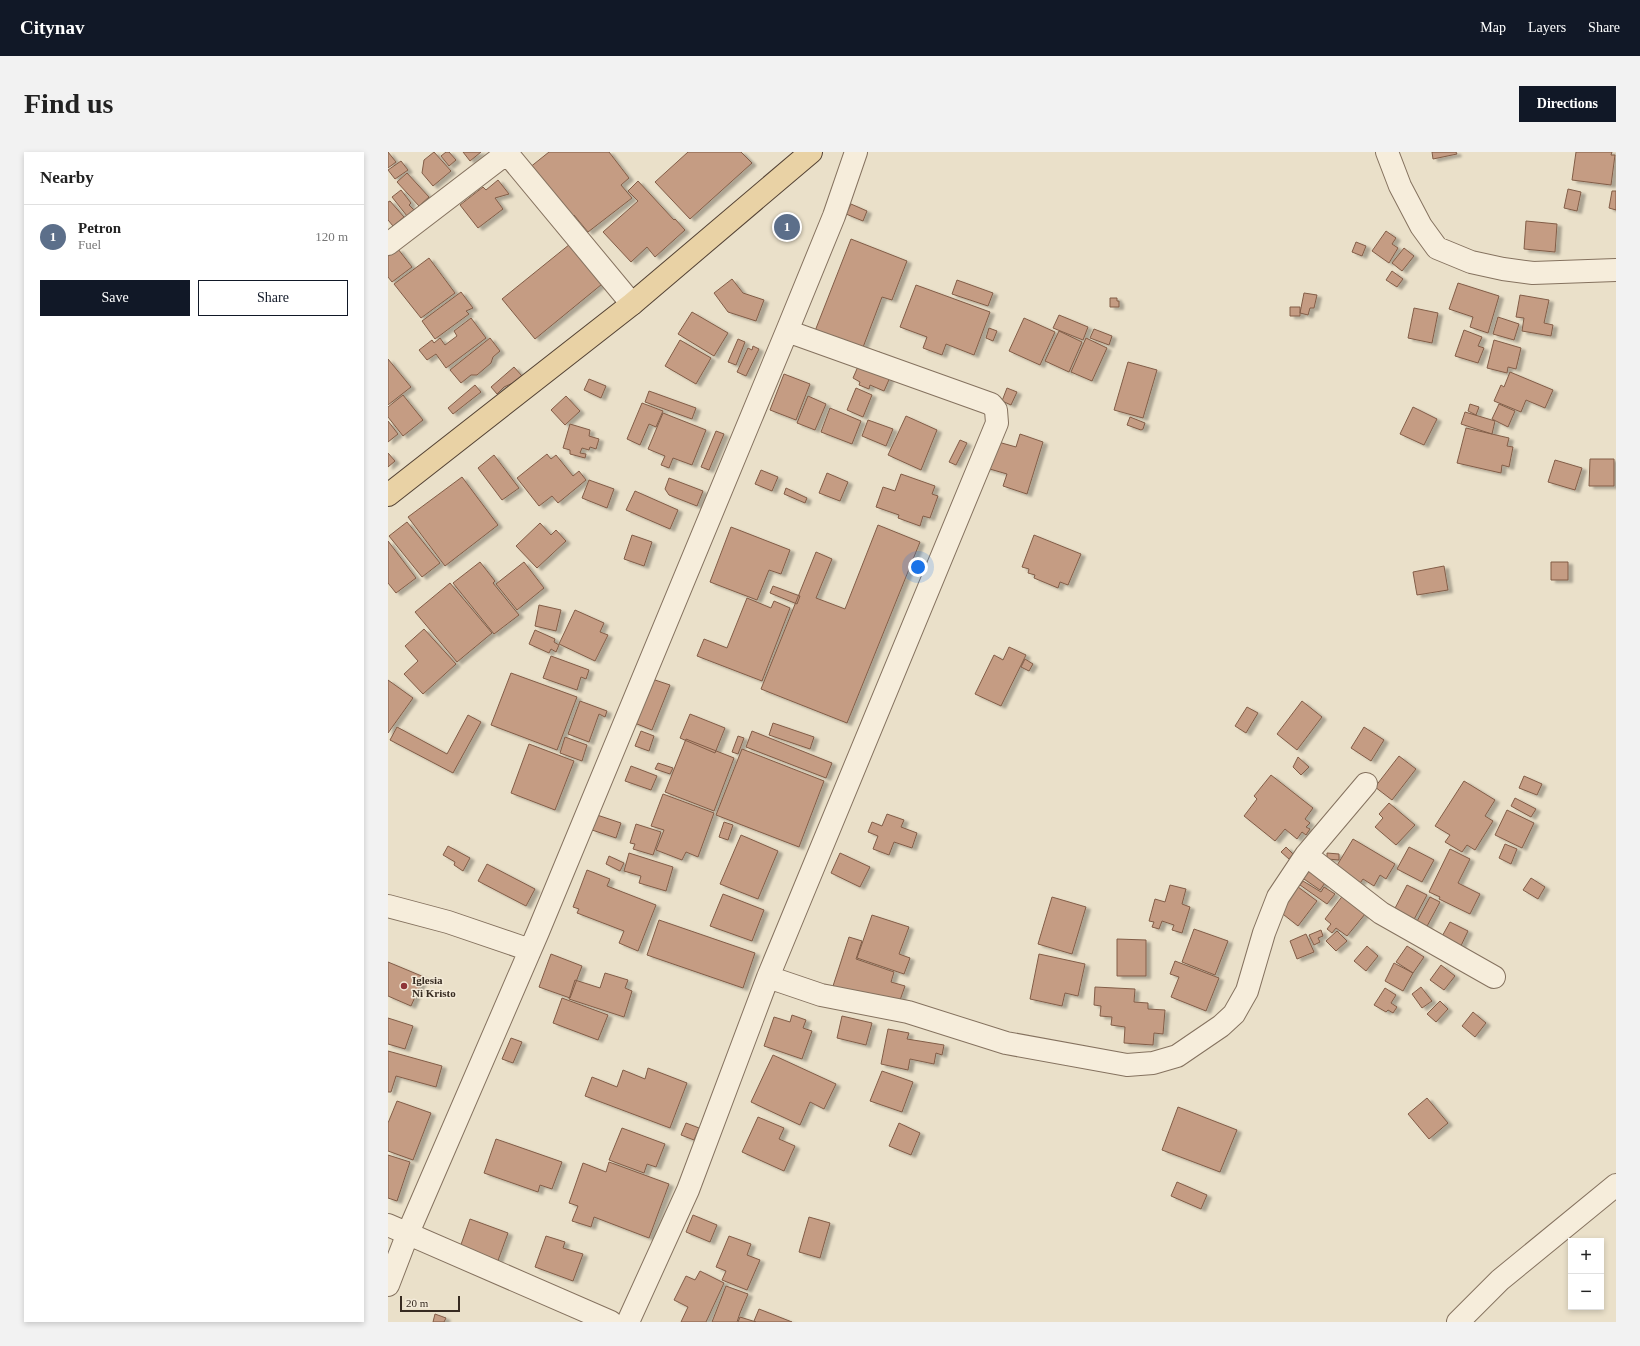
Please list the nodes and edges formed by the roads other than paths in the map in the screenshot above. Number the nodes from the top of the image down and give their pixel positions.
1 (507, 152) edge
2 (811, 152) edge
3 (856, 152) edge
4 (1387, 152) edge
5 (388, 244) edge
6 (1616, 270) edge
7 (632, 304) junction
8 (787, 331) junction
9 (388, 496) edge
10 (1366, 784) dead end
11 (1306, 855) junction
12 (388, 906) edge
13 (530, 950) junction
14 (768, 977) junction
15 (1494, 977) dead end
16 (1616, 1185) edge
17 (388, 1225) edge
18 (408, 1233) junction
19 (388, 1286) edge
20 (611, 1322) edge
21 (628, 1322) edge
22 (1458, 1322) edge

1 - 5 street
1 - 7 street
2 - 7 main road
3 - 8 street
4 - 6 street
7 - 9 main road
8 - 13 street
8 - 14 street
10 - 11 street
11 - 14 street
11 - 15 street
12 - 13 street
13 - 18 street
14 - 21 street
16 - 22 street
17 - 18 street
18 - 19 street
18 - 20 street

